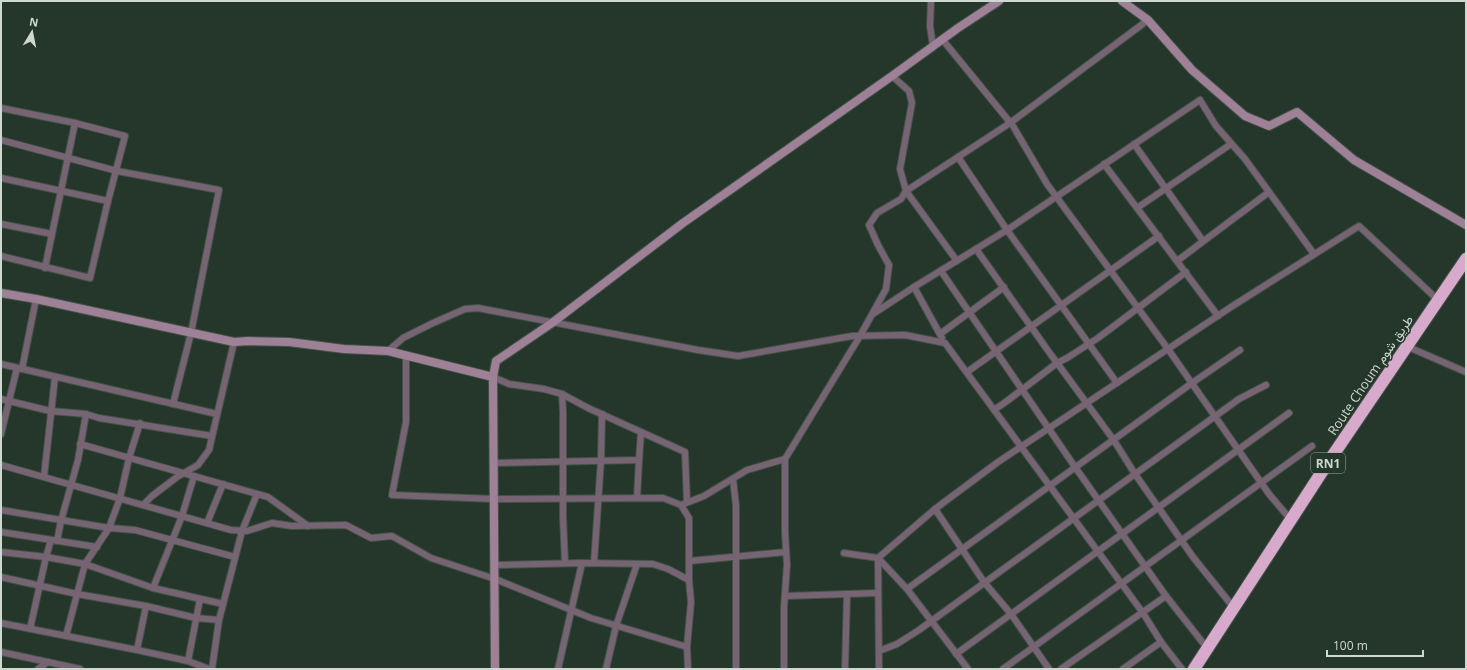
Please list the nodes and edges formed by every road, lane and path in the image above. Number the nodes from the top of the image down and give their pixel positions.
1 (930, 1) edge
2 (999, 1) edge
3 (1122, 1) edge
4 (1148, 20) junction
5 (942, 39) junction
6 (934, 46) junction
7 (892, 76) junction
8 (1, 108) edge
9 (75, 123) junction
10 (1010, 123) junction
11 (1, 140) edge
12 (1134, 144) junction
13 (1231, 144) junction
14 (958, 157) junction
15 (68, 158) junction
16 (1104, 164) junction
17 (117, 170) junction
18 (1, 178) edge
19 (1166, 188) junction
20 (61, 191) junction
21 (906, 191) junction
22 (1269, 192) junction
23 (1057, 197) junction
24 (108, 201) junction
25 (1137, 208) junction
26 (1, 224) edge
27 (1466, 225) edge
28 (1007, 230) junction
29 (52, 234) junction
30 (1159, 236) junction
31 (1203, 241) junction
32 (976, 249) junction
33 (1314, 254) junction
34 (1, 256) edge
35 (1466, 259) edge
36 (957, 261) junction
37 (1177, 261) junction
38 (45, 268) junction
39 (941, 270) junction
40 (1111, 270) junction
41 (1186, 272) junction
42 (914, 286) junction
43 (1004, 287) junction
44 (1, 293) edge
45 (36, 299) junction
46 (1438, 300) junction
47 (1061, 305) junction
48 (1138, 308) junction
49 (969, 312) junction
50 (871, 316) junction
51 (1218, 316) junction
52 (552, 323) junction
53 (1032, 327) junction
54 (191, 333) junction
55 (940, 334) junction
56 (860, 336) junction
57 (234, 342) junction
58 (945, 343) junction
59 (1089, 344) junction
60 (1406, 346) junction
61 (1168, 349) junction
62 (1240, 350) dead end
63 (388, 351) junction
64 (996, 352) junction
65 (406, 356) junction
66 (1057, 363) junction
67 (1, 364) edge
68 (20, 369) junction
69 (967, 372) junction
70 (1466, 372) edge
71 (55, 377) junction
72 (493, 377) junction
73 (1117, 383) junction
74 (1192, 383) junction
75 (1266, 385) dead end
76 (1022, 389) junction
77 (562, 394) junction
78 (1, 399) edge
79 (9, 400) junction
80 (1087, 403) junction
81 (173, 404) junction
82 (994, 410) junction
83 (50, 411) junction
84 (1289, 413) dead end
85 (86, 414) junction
86 (217, 414) junction
87 (602, 414) junction
88 (1215, 416) junction
89 (140, 423) junction
90 (1049, 428) junction
91 (641, 432) junction
92 (1, 434) edge
93 (212, 436) junction
94 (1113, 439) junction
95 (80, 444) junction
96 (1021, 446) junction
97 (1312, 446) dead end
98 (1238, 451) junction
99 (129, 458) junction
100 (785, 459) junction
101 (601, 460) junction
102 (639, 460) junction
103 (563, 461) junction
104 (494, 463) junction
105 (1, 466) edge
106 (1075, 467) junction
107 (183, 473) junction
108 (1135, 474) junction
109 (194, 476) junction
110 (44, 478) junction
111 (733, 479) junction
112 (1262, 483) junction
113 (223, 484) junction
114 (71, 485) junction
115 (1050, 486) junction
116 (257, 494) junction
117 (120, 498) junction
118 (637, 498) junction
119 (494, 499) junction
120 (598, 499) junction
121 (563, 500) junction
122 (1099, 500) junction
123 (684, 504) junction
124 (143, 505) junction
125 (1159, 508) junction
126 (935, 509) junction
127 (1, 510) edge
128 (182, 516) junction
129 (1074, 518) junction
130 (1291, 520) junction
131 (61, 521) junction
132 (207, 523) junction
133 (308, 526) junction
134 (109, 528) junction
135 (242, 531) junction
136 (1, 532) edge
137 (1123, 534) junction
138 (54, 540) junction
139 (172, 540) junction
140 (1182, 540) junction
141 (98, 547) junction
142 (961, 548) junction
143 (1, 552) edge
144 (786, 552) junction
145 (1098, 552) junction
146 (844, 553) dead end
147 (46, 557) junction
148 (235, 558) junction
149 (736, 558) junction
150 (878, 558) junction
151 (689, 561) junction
152 (565, 563) junction
153 (582, 563) junction
154 (594, 563) junction
155 (85, 564) junction
156 (637, 564) junction
157 (495, 565) junction
158 (1146, 567) junction
159 (1, 577) edge
160 (495, 580) junction
161 (689, 580) junction
162 (984, 582) junction
163 (1122, 584) junction
164 (39, 586) junction
165 (153, 588) junction
166 (907, 588) junction
167 (878, 593) junction
168 (77, 594) junction
169 (847, 595) junction
170 (784, 596) junction
171 (1166, 596) junction
172 (200, 599) junction
173 (223, 604) junction
174 (146, 606) junction
175 (1234, 608) junction
176 (571, 610) junction
177 (1143, 613) junction
178 (1011, 614) junction
179 (196, 618) junction
180 (219, 620) junction
181 (931, 621) junction
182 (1, 623) edge
183 (616, 626) junction
184 (30, 629) junction
185 (66, 636) junction
186 (1161, 642) junction
187 (1034, 647) junction
188 (687, 648) junction
189 (1207, 648) junction
190 (137, 650) junction
191 (879, 651) junction
192 (1, 652) edge
193 (956, 654) junction
194 (188, 661) junction
195 (48, 662) junction
196 (61, 667) edge
197 (38, 669) edge
198 (80, 669) edge
199 (209, 669) edge
200 (212, 669) edge
201 (495, 669) edge
202 (558, 669) edge
203 (606, 669) edge
204 (688, 669) edge
205 (736, 669) edge
206 (784, 669) edge
207 (845, 669) edge
208 (879, 669) edge
209 (968, 669) edge
210 (1003, 669) edge
211 (1049, 669) edge
212 (1061, 669) edge
213 (1123, 669) edge
214 (1182, 669) edge
215 (1194, 669) edge

1 - 6 street
2 - 5 street
3 - 4 street
4 - 10 street
4 - 27 street
5 - 6 street
5 - 10 street
6 - 7 street
7 - 21 street
7 - 52 street
8 - 9 street
9 - 15 street
9 - 17 street
10 - 14 street
10 - 23 street
11 - 15 street
12 - 13 street
12 - 16 street
12 - 19 street
13 - 19 street
13 - 22 street
14 - 21 street
14 - 28 street
15 - 17 street
15 - 20 street
16 - 23 street
16 - 25 street
17 - 24 street
17 - 54 street
18 - 20 street
19 - 25 street
19 - 31 street
20 - 24 street
20 - 29 street
21 - 36 street
21 - 50 street
22 - 31 street
22 - 33 street
23 - 28 street
23 - 40 street
24 - 38 street
25 - 30 street
26 - 29 street
28 - 32 street
28 - 47 street
29 - 38 street
30 - 37 street
30 - 40 street
31 - 37 street
32 - 36 street
32 - 43 street
33 - 46 street
33 - 51 street
34 - 38 street
35 - 46 highway, Route Choum طريق شوم / RN1
36 - 39 street
37 - 41 street
39 - 42 street
39 - 49 street
40 - 47 street
40 - 48 street
41 - 48 street
41 - 51 street
42 - 50 street
42 - 55 street
43 - 49 street
43 - 53 street
44 - 45 street
45 - 54 street
45 - 68 street
46 - 60 highway, Route Choum طريق شوم / RN1
47 - 53 street
47 - 59 street
48 - 59 street
48 - 61 street
49 - 55 street
49 - 64 street
50 - 56 street
51 - 61 street
52 - 56 street
52 - 63 street
52 - 72 street
53 - 64 street
53 - 66 street
54 - 57 street
54 - 81 street
55 - 58 street
56 - 58 street
56 - 100 street
57 - 63 street
57 - 86 street
58 - 69 street
59 - 66 street
59 - 73 street
60 - 70 street
60 - 130 highway, Route Choum طريق شوم / RN1
61 - 73 street
61 - 74 street
62 - 74 street
63 - 65 street
64 - 69 street
64 - 76 street
65 - 72 street
65 - 119 street
66 - 76 street
66 - 80 street
67 - 68 street
68 - 71 street
68 - 79 street
69 - 82 street
71 - 81 street
71 - 83 street
72 - 77 street
72 - 104 street
73 - 80 street
74 - 88 street
74 - 94 street
75 - 88 street
76 - 82 street
76 - 90 street
77 - 87 street
77 - 103 street
78 - 79 street
79 - 83 street
79 - 92 street
80 - 90 street
80 - 94 street
81 - 86 street
82 - 96 street
83 - 85 street
83 - 110 street
84 - 98 street
85 - 89 street
85 - 95 street
86 - 93 street
87 - 91 street
87 - 101 street
88 - 98 street
88 - 108 street
89 - 93 street
89 - 99 street
90 - 96 street
90 - 106 street
91 - 102 street
91 - 123 street
93 - 107 street
94 - 106 street
94 - 108 street
95 - 99 street
95 - 114 street
96 - 115 street
96 - 126 street
97 - 112 street
98 - 112 street
98 - 125 street
99 - 107 street
99 - 117 street
100 - 111 street
100 - 144 street
101 - 102 street
101 - 103 street
101 - 120 street
102 - 118 street
103 - 104 street
103 - 121 street
104 - 119 street
105 - 110 street
106 - 115 street
106 - 122 street
107 - 109 street
107 - 124 street
108 - 122 street
108 - 125 street
109 - 113 street
109 - 128 street
110 - 114 street
111 - 123 street
111 - 149 street
112 - 130 street
112 - 140 street
113 - 116 street
113 - 132 street
114 - 117 street
114 - 131 street
115 - 129 street
115 - 142 street
116 - 133 street
116 - 135 street
117 - 124 street
117 - 134 street
118 - 120 street
118 - 123 street
119 - 121 street
119 - 157 street
120 - 121 street
120 - 154 street
121 - 152 street
122 - 129 street
122 - 137 street
123 - 151 street
124 - 128 street
125 - 137 street
125 - 140 street
126 - 142 street
126 - 150 street
127 - 131 street
128 - 132 street
128 - 139 street
129 - 145 street
129 - 162 street
130 - 175 highway, Route Choum طريق شوم / RN1
131 - 134 street
131 - 138 street
132 - 135 street
133 - 135 street
133 - 160 street
134 - 139 street
134 - 141 street
135 - 148 street
136 - 138 street
137 - 145 street
137 - 158 street
138 - 141 street
138 - 147 street
139 - 148 street
139 - 165 street
140 - 158 street
140 - 175 street
141 - 155 street
142 - 162 street
142 - 166 street
143 - 147 street
144 - 149 street
144 - 170 street
145 - 163 street
145 - 178 street
146 - 150 street
147 - 155 street
147 - 164 street
148 - 173 street
149 - 151 street
149 - 205 street
150 - 166 street
150 - 167 street
151 - 161 street
152 - 153 street
152 - 157 street
153 - 154 street
153 - 176 street
154 - 156 street
155 - 165 street
155 - 168 street
156 - 161 street
156 - 183 street
157 - 160 street
158 - 163 street
158 - 171 street
159 - 164 street
160 - 176 street
160 - 201 street
161 - 188 street
162 - 178 street
162 - 181 street
163 - 177 street
163 - 187 street
164 - 168 street
164 - 184 street
165 - 172 street
166 - 181 street
167 - 169 street
167 - 191 street
168 - 174 street
168 - 185 street
169 - 170 street
169 - 207 street
170 - 206 street
171 - 177 street
171 - 189 street
172 - 173 street
172 - 179 street
173 - 180 street
174 - 179 street
174 - 190 street
175 - 189 highway, Route Choum طريق شوم / RN1
176 - 183 street
176 - 202 street
177 - 186 street
177 - 212 street
178 - 187 street
178 - 193 street
179 - 180 street
179 - 194 street
180 - 200 street
181 - 191 street
181 - 193 street
182 - 184 street
183 - 188 street
183 - 203 street
184 - 185 street
185 - 190 street
186 - 213 street
186 - 214 street
187 - 210 street
187 - 211 street
188 - 204 street
189 - 215 highway, Route Choum طريق شوم / RN1
190 - 194 street
191 - 208 street
192 - 195 street
193 - 209 street
194 - 199 street
195 - 196 street
195 - 197 street
196 - 198 street

